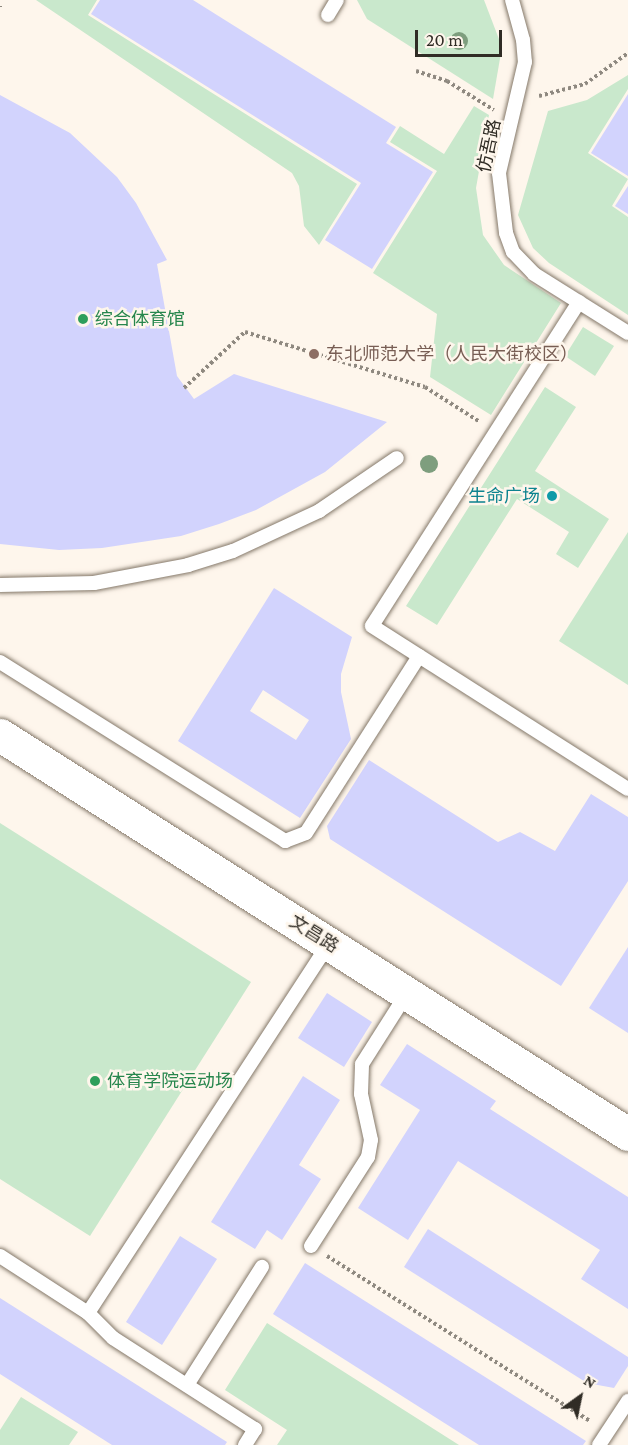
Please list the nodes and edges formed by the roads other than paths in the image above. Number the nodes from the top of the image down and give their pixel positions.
1 (337, 0) edge
2 (512, 0) edge
3 (328, 15) dead end
4 (579, 302) junction
5 (628, 333) edge
6 (397, 458) dead end
7 (0, 585) edge
8 (419, 656) junction
9 (0, 662) edge
10 (0, 735) edge
11 (628, 789) edge
12 (329, 944) junction
13 (407, 993) junction
14 (628, 1134) edge
15 (311, 1246) road end
16 (0, 1256) edge
17 (262, 1268) dead end
18 (88, 1313) junction
19 (187, 1385) junction
20 (628, 1401) edge
21 (245, 1445) edge
22 (599, 1445) edge

1 - 3 lane
2 - 4 lane, 仿吾路
4 - 5 lane, 仿吾路
4 - 8 lane
6 - 7 lane
8 - 9 lane
8 - 11 lane
10 - 12 street, 文昌路
12 - 13 street, 文昌路
12 - 18 lane
13 - 14 street, 文昌路
13 - 15 lane
16 - 18 lane
17 - 19 lane
18 - 19 lane
19 - 21 lane
20 - 22 lane

